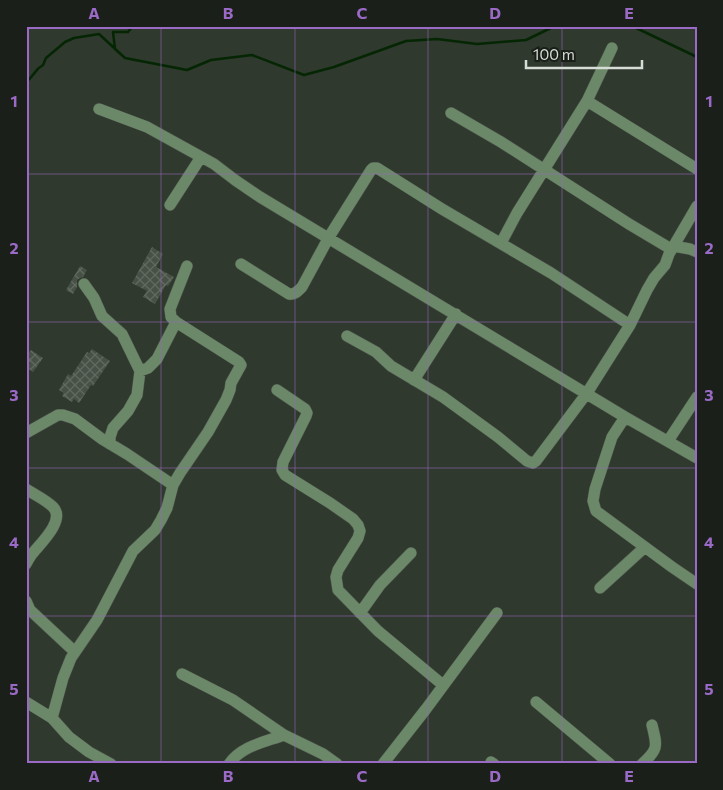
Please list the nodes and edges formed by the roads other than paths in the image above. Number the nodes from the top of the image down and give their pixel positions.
1 (612, 48) dead end
2 (587, 101) junction
3 (98, 109) dead end
4 (451, 113) dead end
5 (201, 157) junction
6 (697, 169) edge
7 (544, 170) junction
8 (170, 206) dead end
9 (697, 206) edge
10 (329, 238) junction
11 (501, 243) junction
12 (672, 248) junction
13 (697, 252) edge
14 (241, 264) dead end
15 (187, 266) dead end
16 (84, 284) dead end
17 (456, 314) junction
18 (176, 322) junction
19 (630, 325) junction
20 (347, 336) dead end
21 (156, 358) junction
22 (140, 371) junction
23 (414, 380) junction
24 (277, 390) dead end
25 (587, 393) junction
26 (137, 395) junction
27 (697, 397) edge
28 (625, 417) junction
29 (26, 433) edge
30 (668, 441) junction
31 (110, 444) junction
32 (697, 458) edge
33 (173, 485) junction
34 (26, 489) edge
35 (645, 547) junction
36 (411, 553) dead end
37 (26, 564) edge
38 (697, 584) edge
39 (600, 588) dead end
40 (26, 601) edge
41 (360, 613) junction
42 (497, 613) dead end
43 (75, 652) junction
44 (182, 674) dead end
45 (444, 685) junction
46 (26, 702) edge
47 (536, 702) dead end
48 (52, 718) junction
49 (652, 725) dead end
50 (284, 735) junction
51 (108, 763) edge
52 (229, 764) edge
53 (337, 764) edge
54 (383, 764) edge
55 (610, 764) edge
56 (642, 764) edge

1 - 2 street
2 - 6 street
2 - 7 street
3 - 5 street
4 - 7 street
5 - 8 street
5 - 10 street
7 - 11 street
7 - 12 street
9 - 12 street
10 - 11 street
10 - 14 street
10 - 17 street
11 - 19 street
12 - 13 street
12 - 19 street
15 - 18 street
16 - 22 street
17 - 23 street
17 - 25 street
18 - 21 street
18 - 33 street
19 - 25 street
20 - 23 street
21 - 22 street
21 - 26 street
22 - 26 street
23 - 25 street
24 - 41 street
25 - 28 street
26 - 31 street
27 - 30 street
28 - 30 street
28 - 35 street
29 - 31 street
30 - 32 street
31 - 33 street
33 - 43 street
34 - 37 street
35 - 38 street
35 - 39 street
36 - 41 street
40 - 43 street
41 - 45 street
42 - 45 street
43 - 48 street
44 - 50 street
45 - 54 street
46 - 48 street
47 - 55 street
48 - 51 street
49 - 56 street
50 - 52 street
50 - 53 street

